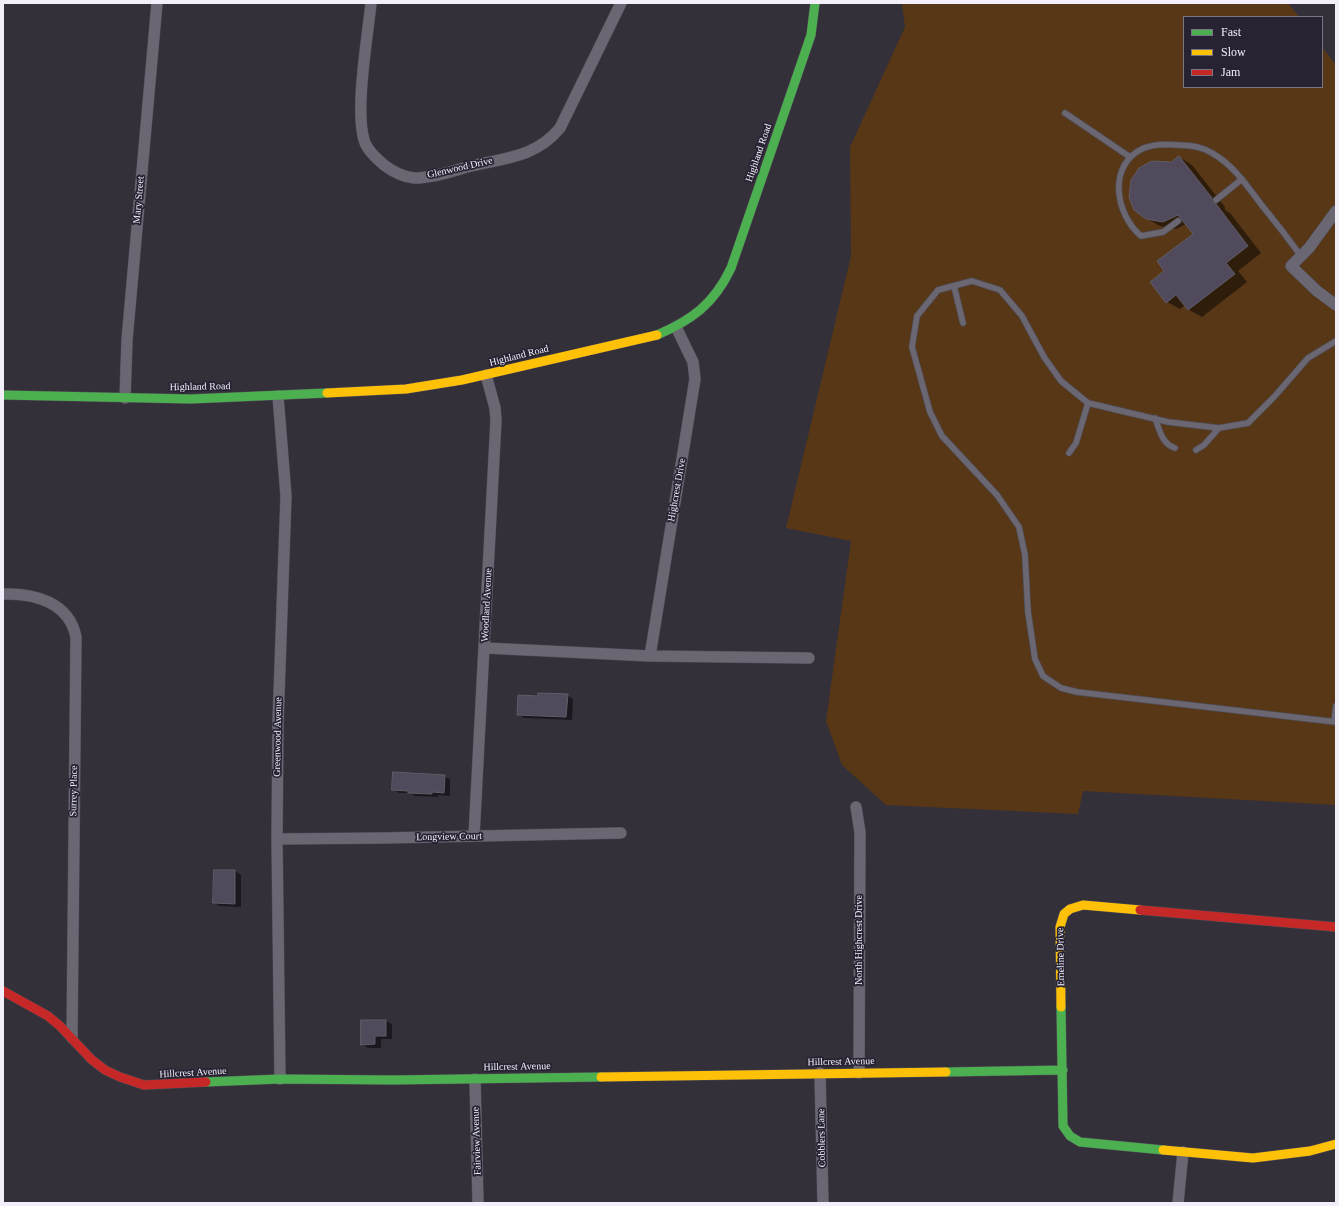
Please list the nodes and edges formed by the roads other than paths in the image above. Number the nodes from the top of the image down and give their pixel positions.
1 (157, 3) edge
2 (371, 3) edge
3 (621, 3) edge
4 (815, 3) edge
5 (1065, 113) dead end
6 (1130, 156) junction
7 (1242, 179) junction
8 (1216, 200) dead end
9 (1336, 211) edge
10 (1178, 221) dead end
11 (1301, 256) junction
12 (954, 286) junction
13 (1336, 305) edge
14 (963, 323) dead end
15 (676, 326) junction
16 (1336, 341) edge
17 (486, 375) junction
18 (3, 395) edge
19 (278, 396) junction
20 (125, 398) junction
21 (1088, 403) junction
22 (1155, 418) junction
23 (1219, 428) junction
24 (1175, 448) dead end
25 (1196, 450) dead end
26 (1069, 453) dead end
27 (3, 594) edge
28 (485, 648) junction
29 (650, 656) junction
30 (809, 658) dead end
31 (1336, 706) edge
32 (1335, 722) edge
33 (856, 807) dead end
34 (621, 832) dead end
35 (474, 836) junction
36 (277, 839) junction
37 (1336, 927) edge
38 (3, 991) edge
39 (72, 1038) junction
40 (1063, 1070) junction
41 (820, 1073) junction
42 (859, 1073) junction
43 (280, 1079) junction
44 (475, 1079) junction
45 (1336, 1144) edge
46 (1184, 1152) junction
47 (478, 1203) edge
48 (823, 1203) edge
49 (1178, 1203) edge

1 - 20 street, Mary Street
2 - 3 street, Glenwood Drive
4 - 15 street, Highland Road
5 - 6 lane
6 - 7 lane
6 - 10 lane
7 - 8 lane
7 - 11 lane
9 - 11 street
11 - 13 street
12 - 14 lane
12 - 21 lane
12 - 32 lane
15 - 17 street, Highland Road
15 - 29 street, Highcrest Drive
16 - 23 lane
17 - 19 street, Highland Road
17 - 28 street, Woodland Avenue
18 - 20 street, Highland Road
19 - 20 street, Highland Road
19 - 36 street, Greenwood Avenue
21 - 22 lane
21 - 26 lane
22 - 23 lane
22 - 24 lane
23 - 25 lane
27 - 39 street, Surrey Place
28 - 29 street
28 - 35 street, Woodland Avenue
29 - 30 street
31 - 32 lane
33 - 42 street, North Highcrest Drive
34 - 35 street, Longview Court
35 - 36 street, Longview Court
36 - 43 street, Greenwood Avenue
37 - 40 street, Emeline Drive
38 - 39 street, Hillcrest Avenue
39 - 43 street, Hillcrest Avenue
40 - 42 street, Hillcrest Avenue
40 - 46 street, Emeline Drive
41 - 42 street, Hillcrest Avenue
41 - 44 street, Hillcrest Avenue
41 - 48 street, Cobblers Lane
43 - 44 street, Hillcrest Avenue
44 - 47 street, Fairview Avenue
45 - 46 street, Emeline Drive
46 - 49 street

